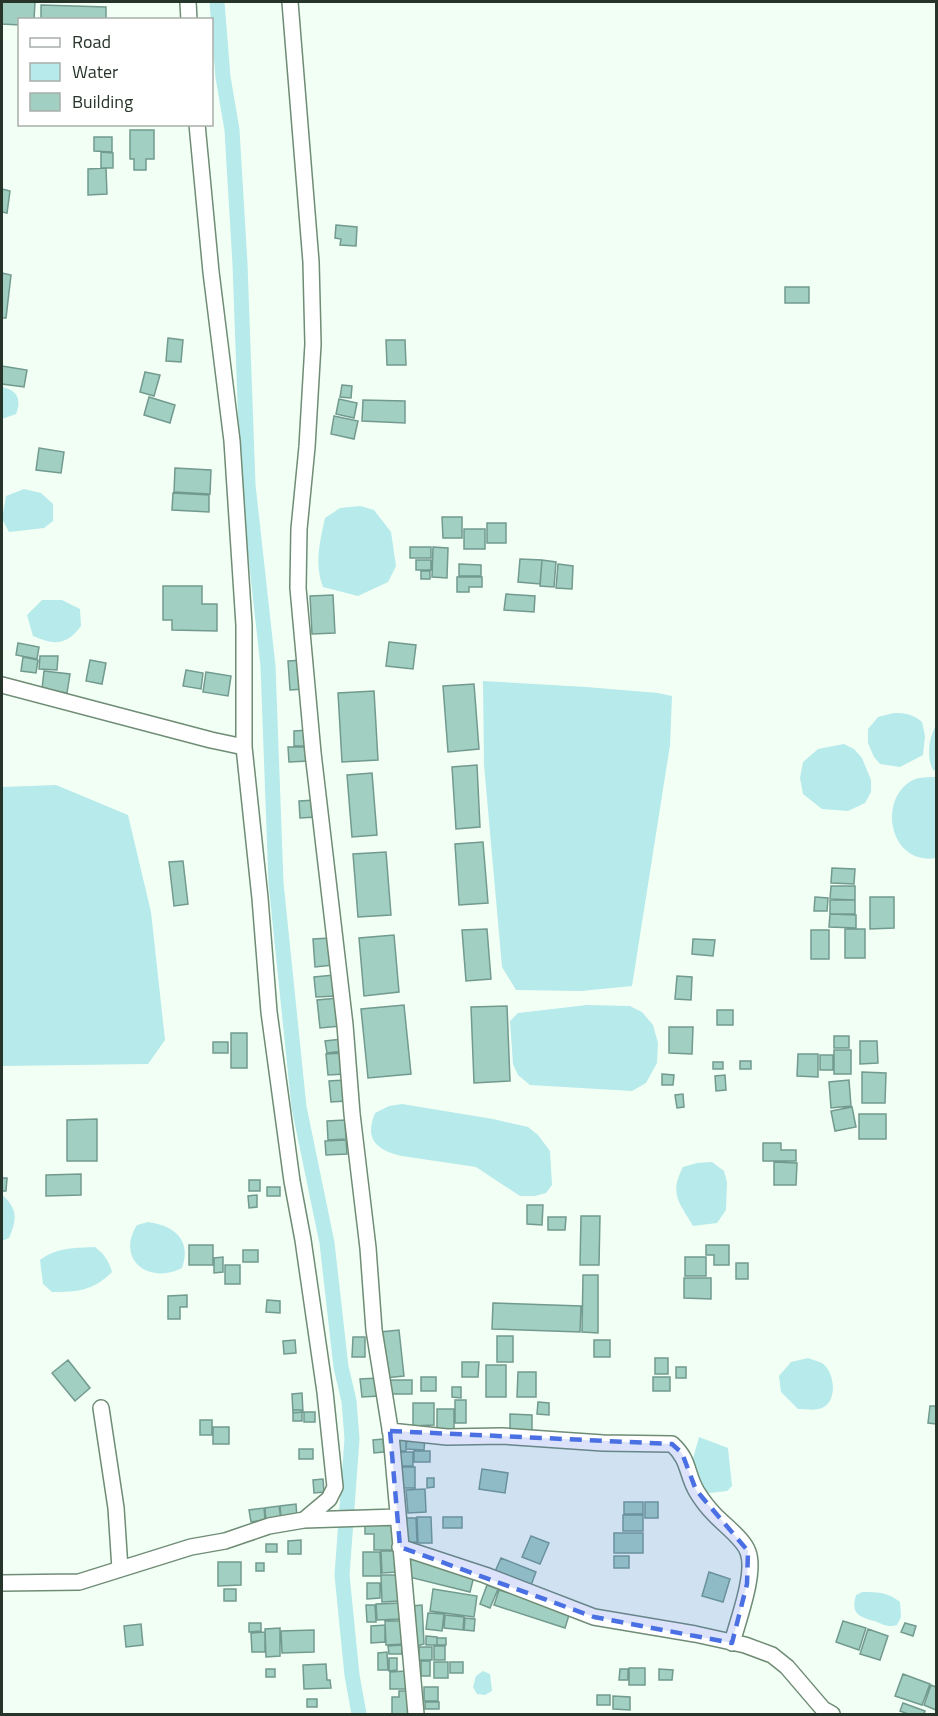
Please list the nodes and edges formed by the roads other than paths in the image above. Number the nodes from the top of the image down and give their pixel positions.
1 (188, 2) edge
2 (290, 2) edge
3 (189, 18) edge
4 (197, 126) edge
5 (2, 686) edge
6 (244, 747) junction
7 (101, 1408) dead end
8 (390, 1431) junction
9 (398, 1517) junction
10 (304, 1520) junction
11 (400, 1547) junction
12 (120, 1569) junction
13 (2, 1583) edge
14 (732, 1642) junction
15 (416, 1714) edge
16 (832, 1714) edge

1 - 3 street
2 - 8 street
4 - 6 street
5 - 6 street
6 - 10 street
7 - 12 street
8 - 9 street
8 - 14 street
9 - 10 street
9 - 11 street
10 - 12 street
11 - 14 street
11 - 15 street
12 - 13 street
14 - 16 street

